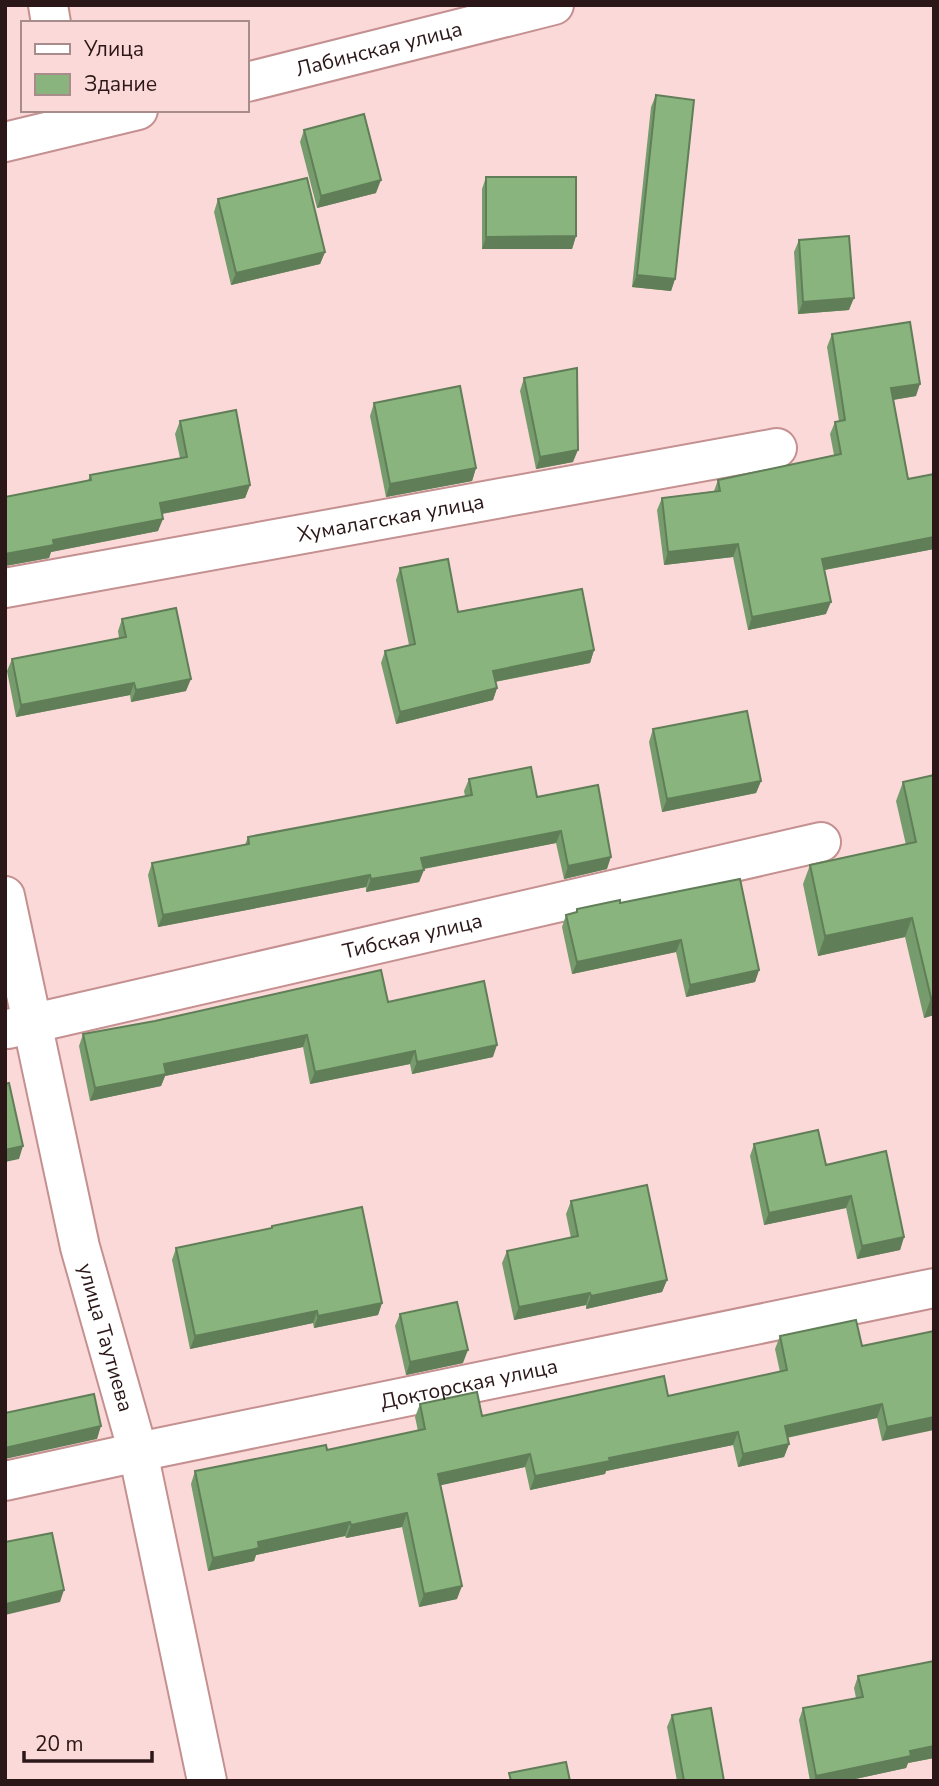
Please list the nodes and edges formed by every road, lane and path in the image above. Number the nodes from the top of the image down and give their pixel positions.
1 (554, 5) edge
2 (248, 82) edge
3 (123, 112) edge
4 (70, 119) edge
5 (5, 142) edge
6 (778, 448) dead end
7 (5, 587) edge
8 (821, 842) dead end
9 (5, 896) edge
10 (18, 1027) edge
11 (934, 1288) edge
12 (138, 1452) junction
13 (5, 1481) edge
14 (207, 1781) edge

1 - 2 street, Лабинская улица
3 - 4 street
4 - 5 street
6 - 7 street, Хумалагская улица
8 - 10 street, Тибская улица
9 - 10 street, улица Таутиева
10 - 12 street, улица Таутиева
11 - 12 street, Докторская улица
12 - 13 street, Докторская улица
12 - 14 street, улица Таутиева

